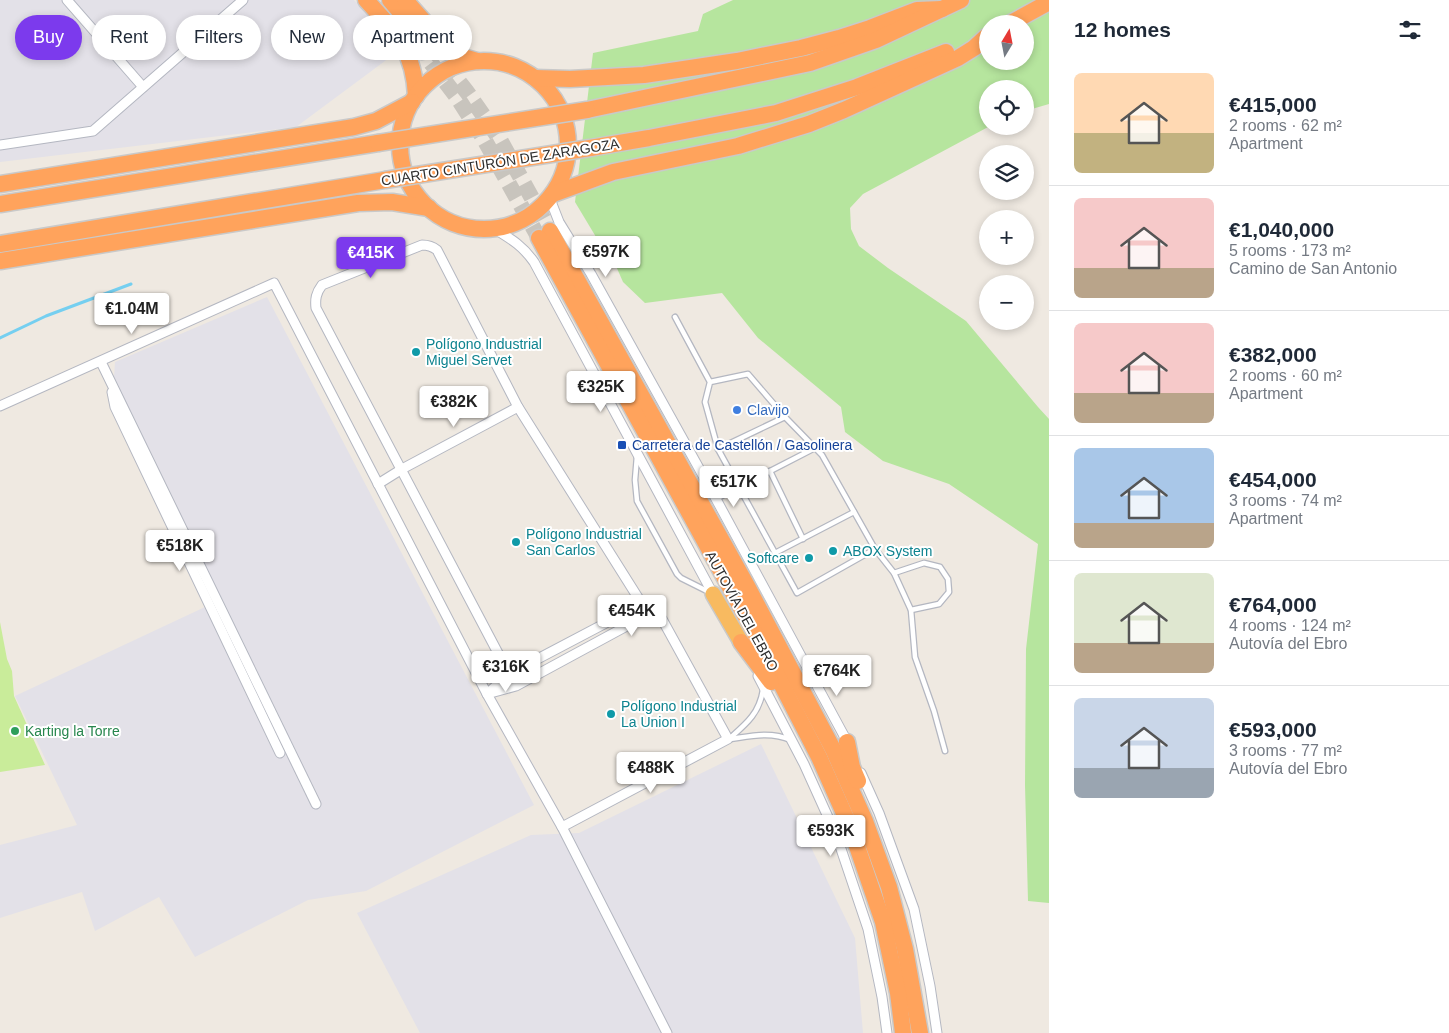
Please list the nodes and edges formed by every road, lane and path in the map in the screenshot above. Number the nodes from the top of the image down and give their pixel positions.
1 (67, 0) edge
2 (243, 0) edge
3 (366, 0) edge
4 (377, 0) edge
5 (390, 0) edge
6 (405, 0) edge
7 (961, 0) edge
8 (1049, 2) edge
9 (942, 9) junction
10 (1025, 15) edge
11 (979, 39) edge
12 (979, 43) edge
13 (479, 61) junction
14 (536, 78) junction
15 (143, 87) junction
16 (414, 99) junction
17 (0, 145) edge
18 (0, 184) edge
19 (552, 196) junction
20 (0, 204) edge
21 (429, 208) junction
22 (493, 228) junction
23 (0, 244) edge
24 (0, 260) edge
25 (675, 317) dead end
26 (101, 362) junction
27 (111, 382) junction
28 (710, 382) junction
29 (0, 406) edge
30 (518, 407) junction
31 (785, 417) junction
32 (815, 448) junction
33 (718, 449) junction
34 (637, 455) junction
35 (402, 469) junction
36 (770, 471) junction
37 (378, 484) junction
38 (739, 487) junction
39 (716, 499) junction
40 (854, 512) junction
41 (804, 538) junction
42 (875, 549) junction
43 (775, 553) junction
44 (894, 573) junction
45 (713, 594) junction
46 (911, 610) junction
47 (741, 642) junction
48 (508, 674) junction
49 (764, 686) junction
50 (487, 694) junction
51 (801, 722) junction
52 (728, 740) junction
53 (791, 740) junction
54 (848, 742) junction
55 (944, 751) dead end
56 (280, 753) dead end
57 (316, 804) dead end
58 (562, 827) junction
59 (889, 887) junction
60 (667, 1033) edge
61 (887, 1033) edge
62 (903, 1033) edge
63 (920, 1033) edge
64 (936, 1033) edge

1 - 15 street
2 - 15 street
3 - 16 highway
4 - 5 highway
6 - 13 highway
7 - 9 highway
8 - 10 highway
9 - 14 highway
9 - 20 highway, bridge
11 - 23 highway, CUARTO CINTURÓN DE ZARAGOZA, bridge
12 - 19 highway
13 - 14 highway
13 - 16 highway
14 - 19 highway
15 - 17 street
16 - 18 highway
16 - 21 highway
19 - 22 highway
19 - 39 street
21 - 22 highway
21 - 24 highway
22 - 34 street
25 - 28 lane
26 - 27 street
26 - 29 street
26 - 37 street
27 - 56 street
27 - 57 street
28 - 31 lane
28 - 33 lane
30 - 35 street
30 - 35 street
30 - 48 street
31 - 32 lane
31 - 33 lane
32 - 36 lane
32 - 40 lane
33 - 38 lane
34 - 45 street
34 - 45 lane
35 - 37 street
35 - 48 street
36 - 38 lane
36 - 41 lane
37 - 50 street
38 - 39 lane
38 - 43 lane
39 - 54 street
40 - 41 lane
40 - 42 lane
41 - 43 lane
42 - 43 lane
42 - 44 lane
44 - 46 lane
44 - 46 lane
45 - 47 highway
46 - 55 lane
47 - 49 street
47 - 51 highway
48 - 50 street
49 - 52 lane
49 - 53 street
50 - 52 street
50 - 58 street
51 - 59 highway, AUTOVÍA DEL EBRO
51 - 62 highway, AUTOVÍA DEL EBRO
52 - 53 lane
52 - 58 street
53 - 61 street
54 - 59 highway
54 - 64 street
58 - 60 street
59 - 63 highway, AUTOVÍA DEL EBRO

